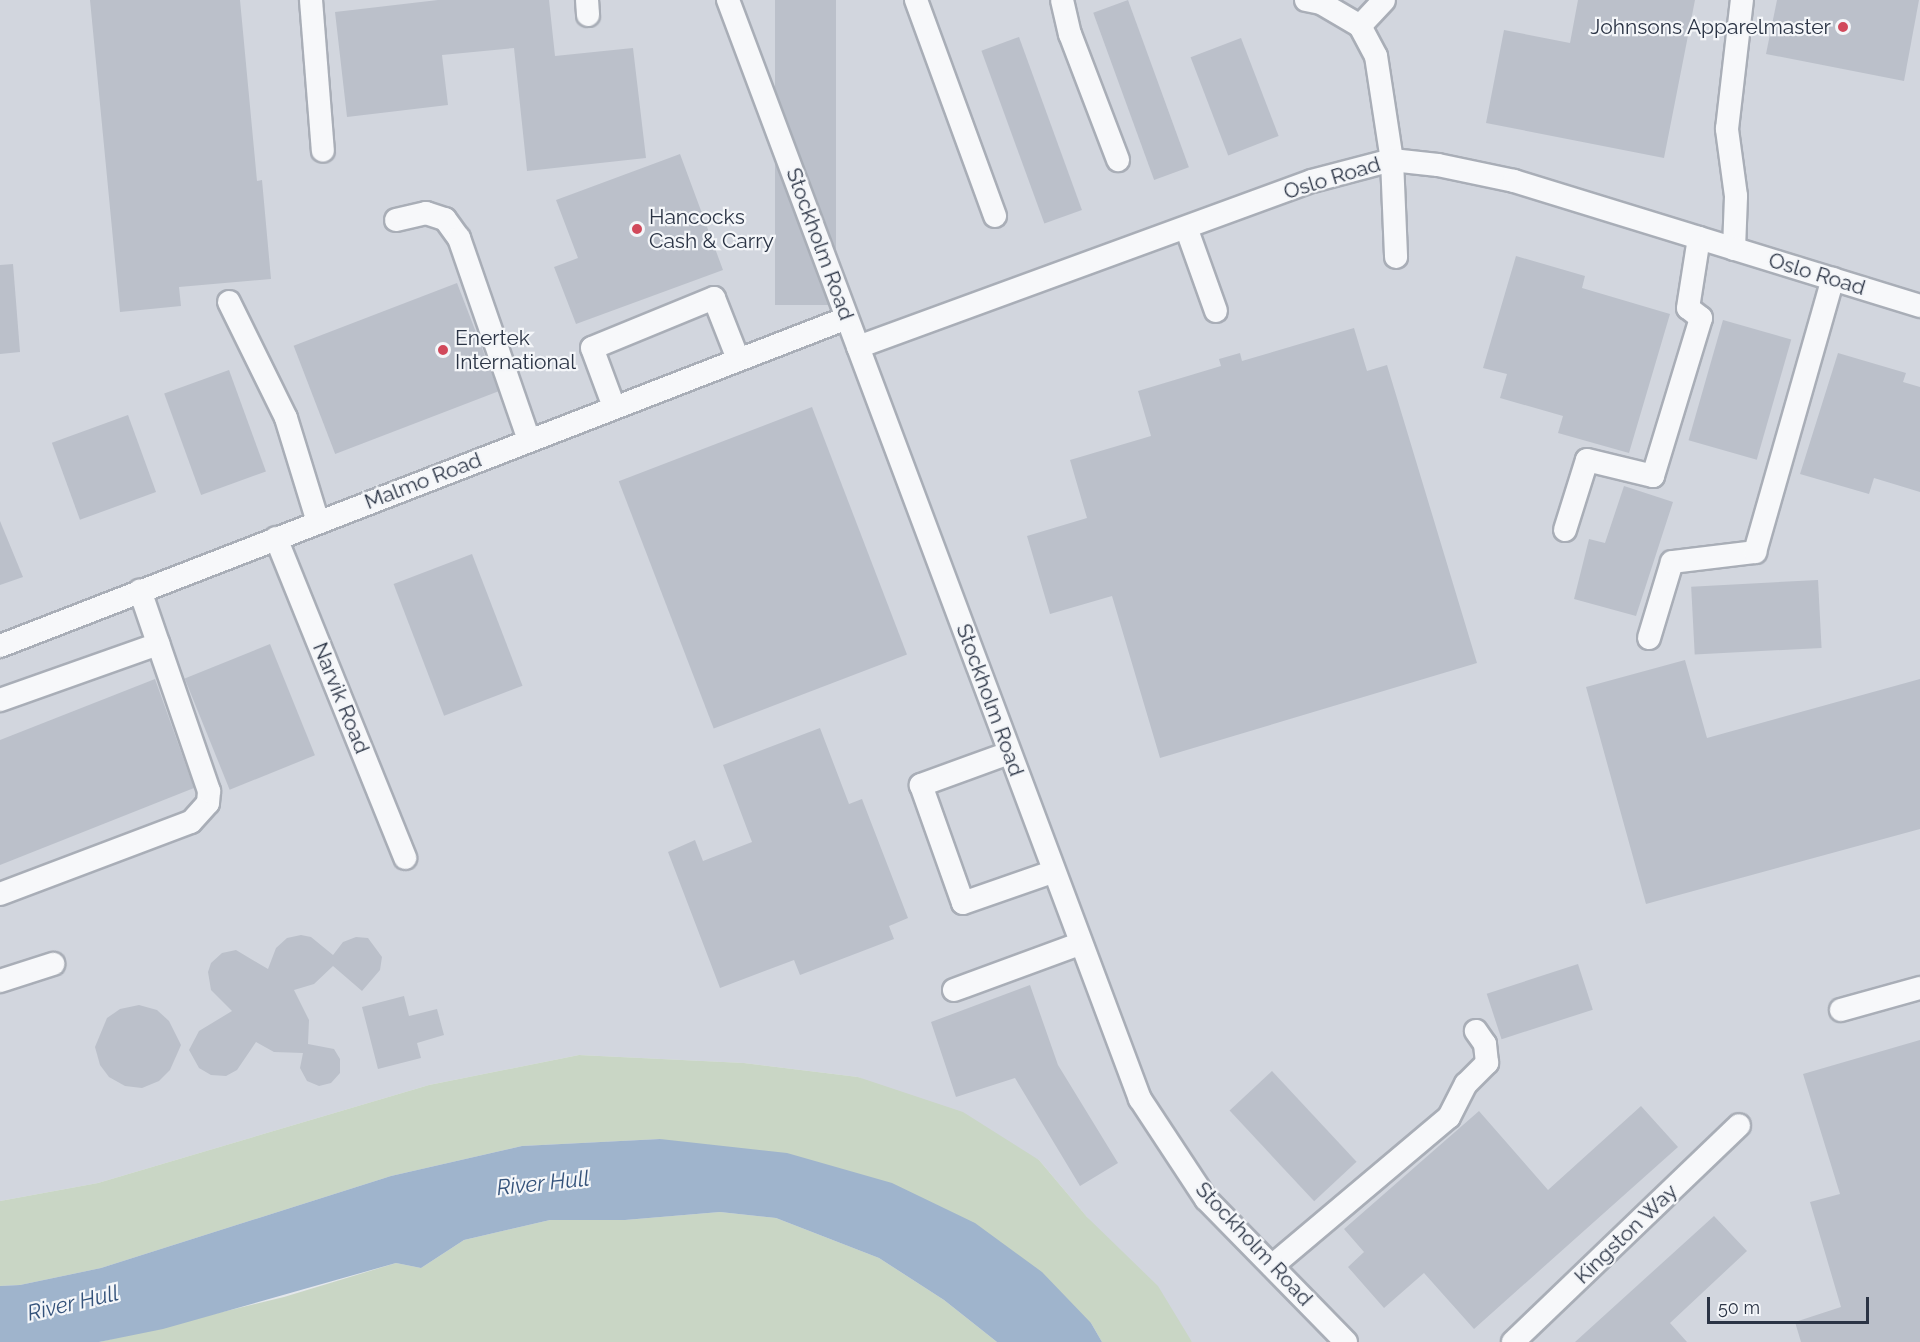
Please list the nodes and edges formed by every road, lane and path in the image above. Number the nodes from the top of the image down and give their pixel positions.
1 (311, 0) edge
2 (728, 0) edge
3 (916, 0) edge
4 (1062, 0) edge
5 (1306, 0) edge
6 (1384, 0) edge
7 (1742, 0) edge
8 (1360, 26) junction
9 (323, 151) dead end
10 (1118, 160) dead end
11 (1392, 160) junction
12 (995, 216) dead end
13 (396, 220) dead end
14 (1188, 230) junction
15 (1699, 238) junction
16 (1734, 249) junction
17 (1396, 257) dead end
18 (1833, 279) junction
19 (228, 302) dead end
20 (1920, 306) edge
21 (1216, 311) dead end
22 (847, 318) junction
23 (858, 347) junction
24 (738, 359) junction
25 (614, 407) junction
26 (529, 440) junction
27 (318, 522) junction
28 (1565, 530) dead end
29 (276, 538) junction
30 (140, 591) junction
31 (1649, 638) dead end
32 (0, 645) edge
33 (158, 645) junction
34 (0, 700) edge
35 (1009, 753) junction
36 (405, 858) dead end
37 (1052, 872) junction
38 (0, 894) edge
39 (1079, 944) junction
40 (53, 964) dead end
41 (0, 981) edge
42 (1920, 988) edge
43 (954, 990) dead end
44 (1841, 1010) dead end
45 (1476, 1031) dead end
46 (1739, 1125) dead end
47 (1272, 1266) junction
48 (1346, 1342) edge
49 (1513, 1342) edge

1 - 9 street
2 - 22 street, Stockholm Road
3 - 12 street
4 - 10 street
5 - 8 street
6 - 8 street
7 - 16 street
8 - 11 street
11 - 14 street, Oslo Road
11 - 15 street, Oslo Road
11 - 17 street
13 - 26 street
14 - 21 street
14 - 23 street, Oslo Road
15 - 16 street, Oslo Road
15 - 28 street
16 - 18 street, Oslo Road
18 - 20 street, Oslo Road
18 - 31 street
19 - 27 street
22 - 23 street, Stockholm Road
22 - 24 street, Malmo Road
23 - 35 street, Stockholm Road
24 - 25 street, Malmo Road
24 - 25 street
25 - 26 street, Malmo Road
26 - 27 street, Malmo Road
27 - 29 street, Malmo Road
29 - 30 street, Malmo Road
29 - 36 street, Narvik Road
30 - 32 street, Malmo Road
30 - 33 street
33 - 34 street
33 - 38 street
35 - 37 street, Stockholm Road
35 - 37 street
37 - 39 street, Stockholm Road
39 - 43 street
39 - 47 street, Stockholm Road
40 - 41 street
42 - 44 street
45 - 47 street
46 - 49 street, Kingston Way
47 - 48 street, Stockholm Road

